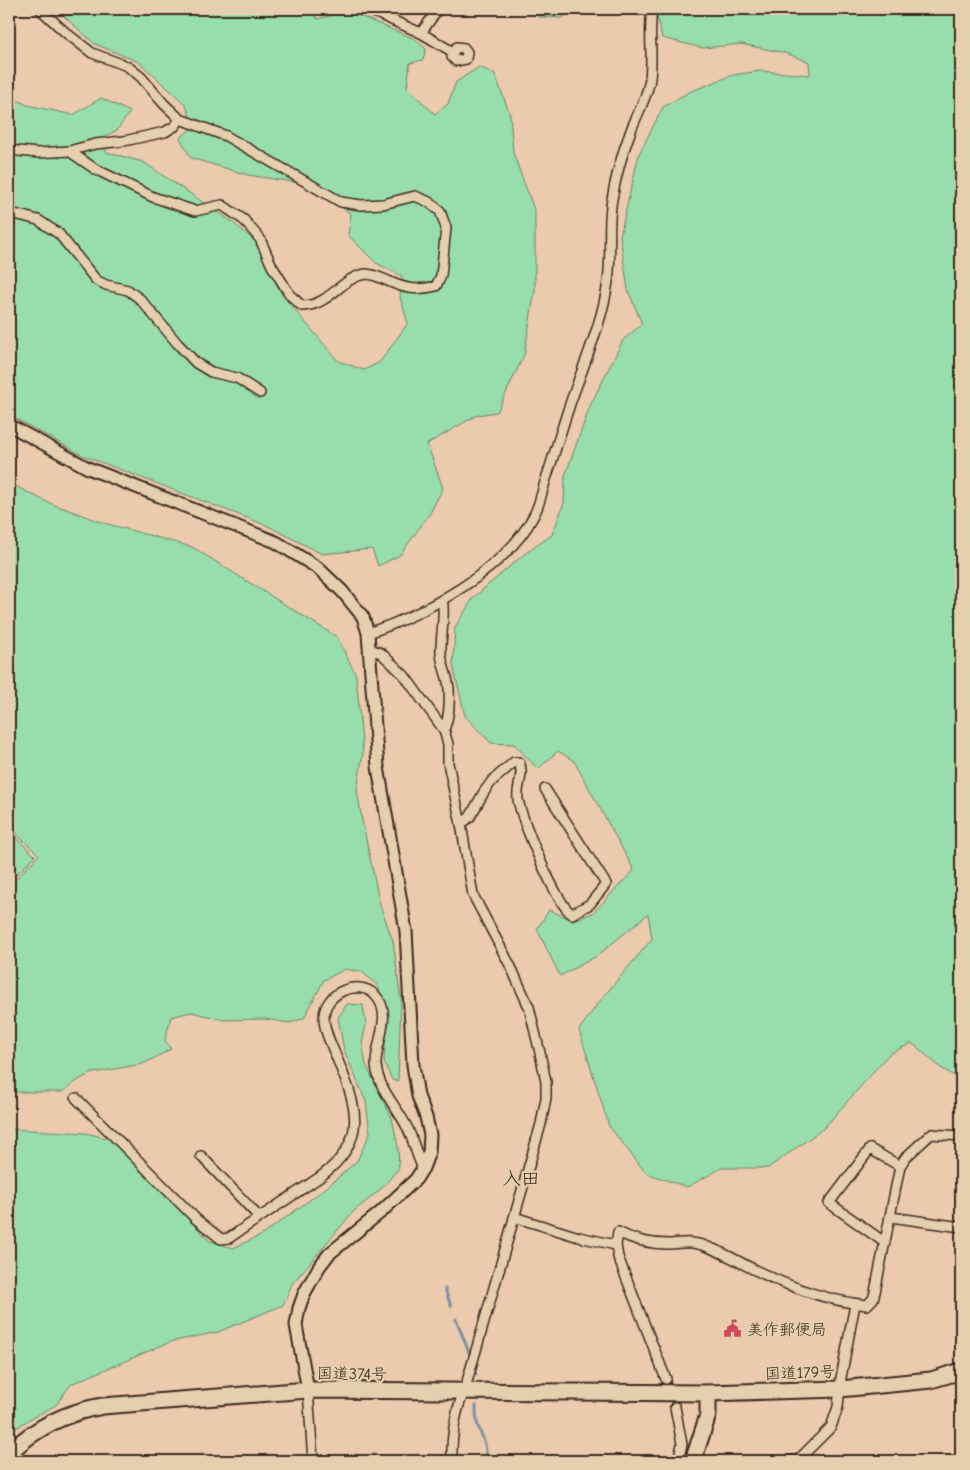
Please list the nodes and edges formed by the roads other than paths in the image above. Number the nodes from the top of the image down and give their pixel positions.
1 (40, 9) edge
2 (367, 9) edge
3 (438, 9) edge
4 (652, 9) edge
5 (421, 33) junction
6 (453, 52) dead end
7 (180, 118) junction
8 (9, 150) edge
9 (69, 151) junction
10 (9, 211) edge
11 (260, 393) dead end
12 (9, 425) edge
13 (442, 600) junction
14 (368, 633) junction
15 (370, 649) junction
16 (444, 730) junction
17 (545, 789) dead end
18 (461, 824) junction
19 (76, 1098) dead end
20 (961, 1136) edge
21 (201, 1156) dead end
22 (900, 1166) junction
23 (423, 1168) junction
24 (259, 1217) junction
25 (891, 1217) junction
26 (514, 1218) junction
27 (961, 1227) edge
28 (884, 1242) junction
29 (616, 1245) junction
30 (855, 1304) junction
31 (961, 1371) edge
32 (666, 1380) dead end
33 (840, 1388) junction
34 (308, 1390) junction
35 (464, 1392) junction
36 (708, 1393) junction
37 (675, 1407) dead end
38 (9, 1453) edge
39 (449, 1460) edge
40 (313, 1461) edge
41 (678, 1461) edge
42 (694, 1461) edge
43 (789, 1461) edge

1 - 7 street
2 - 5 street
3 - 5 street
4 - 13 street
5 - 6 street
7 - 9 street
7 - 9 street
8 - 9 street
10 - 11 street
12 - 14 street
13 - 14 street
13 - 16 street
14 - 15 street
15 - 16 street
15 - 23 street
16 - 18 street
17 - 18 street
18 - 26 street
19 - 24 street
20 - 22 street
21 - 24 street
22 - 25 street
22 - 28 street
23 - 24 street
23 - 34 street
25 - 27 street
25 - 28 street
26 - 29 street
26 - 35 street
28 - 30 street
29 - 30 street
29 - 32 street
30 - 33 street
31 - 33 highway, 国道179号
33 - 36 highway, 国道179号
33 - 43 street
34 - 35 highway, 国道374号
34 - 38 highway, 国道374号
34 - 40 street
35 - 36 highway, 国道374号
35 - 39 street
36 - 42 highway
37 - 41 street

